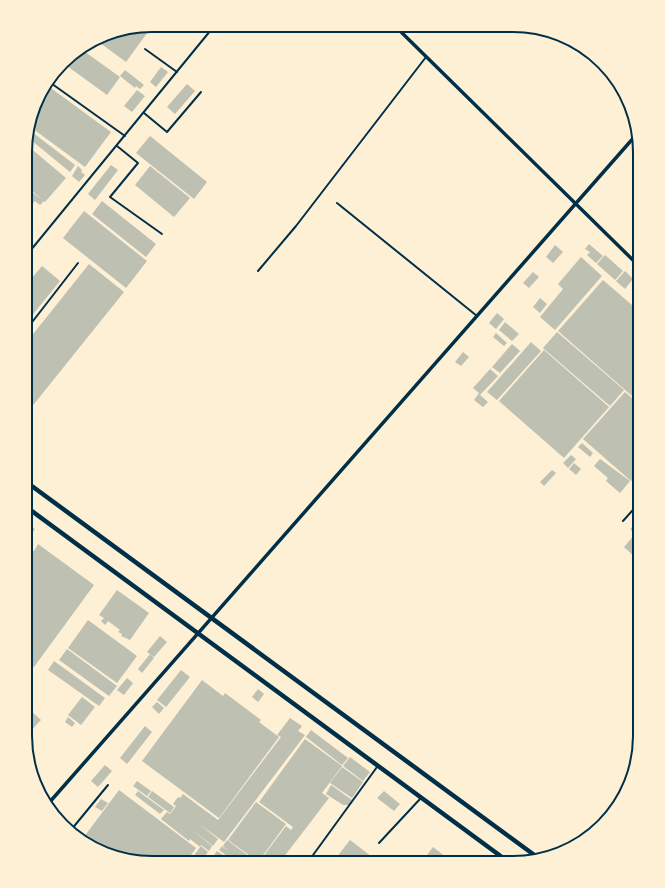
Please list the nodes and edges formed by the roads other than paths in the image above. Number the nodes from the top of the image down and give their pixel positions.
1 (209, 32) edge
2 (401, 32) edge
3 (145, 49) dead end
4 (426, 58) junction
5 (176, 72) junction
6 (52, 85) edge
7 (201, 92) dead end
8 (144, 113) junction
9 (125, 136) junction
10 (632, 139) edge
11 (117, 146) junction
12 (336, 203) dead end
13 (576, 204) junction
14 (162, 234) dead end
15 (32, 249) edge
16 (633, 260) edge
17 (78, 263) dead end
18 (258, 271) dead end
19 (477, 316) junction
20 (32, 322) edge
21 (32, 485) edge
22 (633, 510) edge
23 (32, 511) edge
24 (623, 521) dead end
25 (211, 619) junction
26 (198, 634) junction
27 (377, 767) junction
28 (108, 785) dead end
29 (421, 798) junction
30 (51, 801) edge
31 (74, 827) edge
32 (379, 843) dead end
33 (533, 854) edge
34 (312, 856) edge
35 (500, 856) edge

1 - 5 lane
2 - 4 street
3 - 5 lane
4 - 13 street
4 - 18 lane
5 - 8 lane
6 - 9 lane
7 - 8 lane
8 - 9 lane
9 - 11 lane
10 - 13 street
11 - 14 lane
11 - 15 lane
12 - 19 lane
13 - 16 street
13 - 19 street
17 - 20 lane
19 - 25 street
21 - 25 street
22 - 24 lane
23 - 26 street
25 - 26 street
25 - 33 street
26 - 27 street
26 - 30 street
27 - 29 street
27 - 34 lane
28 - 31 lane
29 - 32 lane
29 - 35 street

